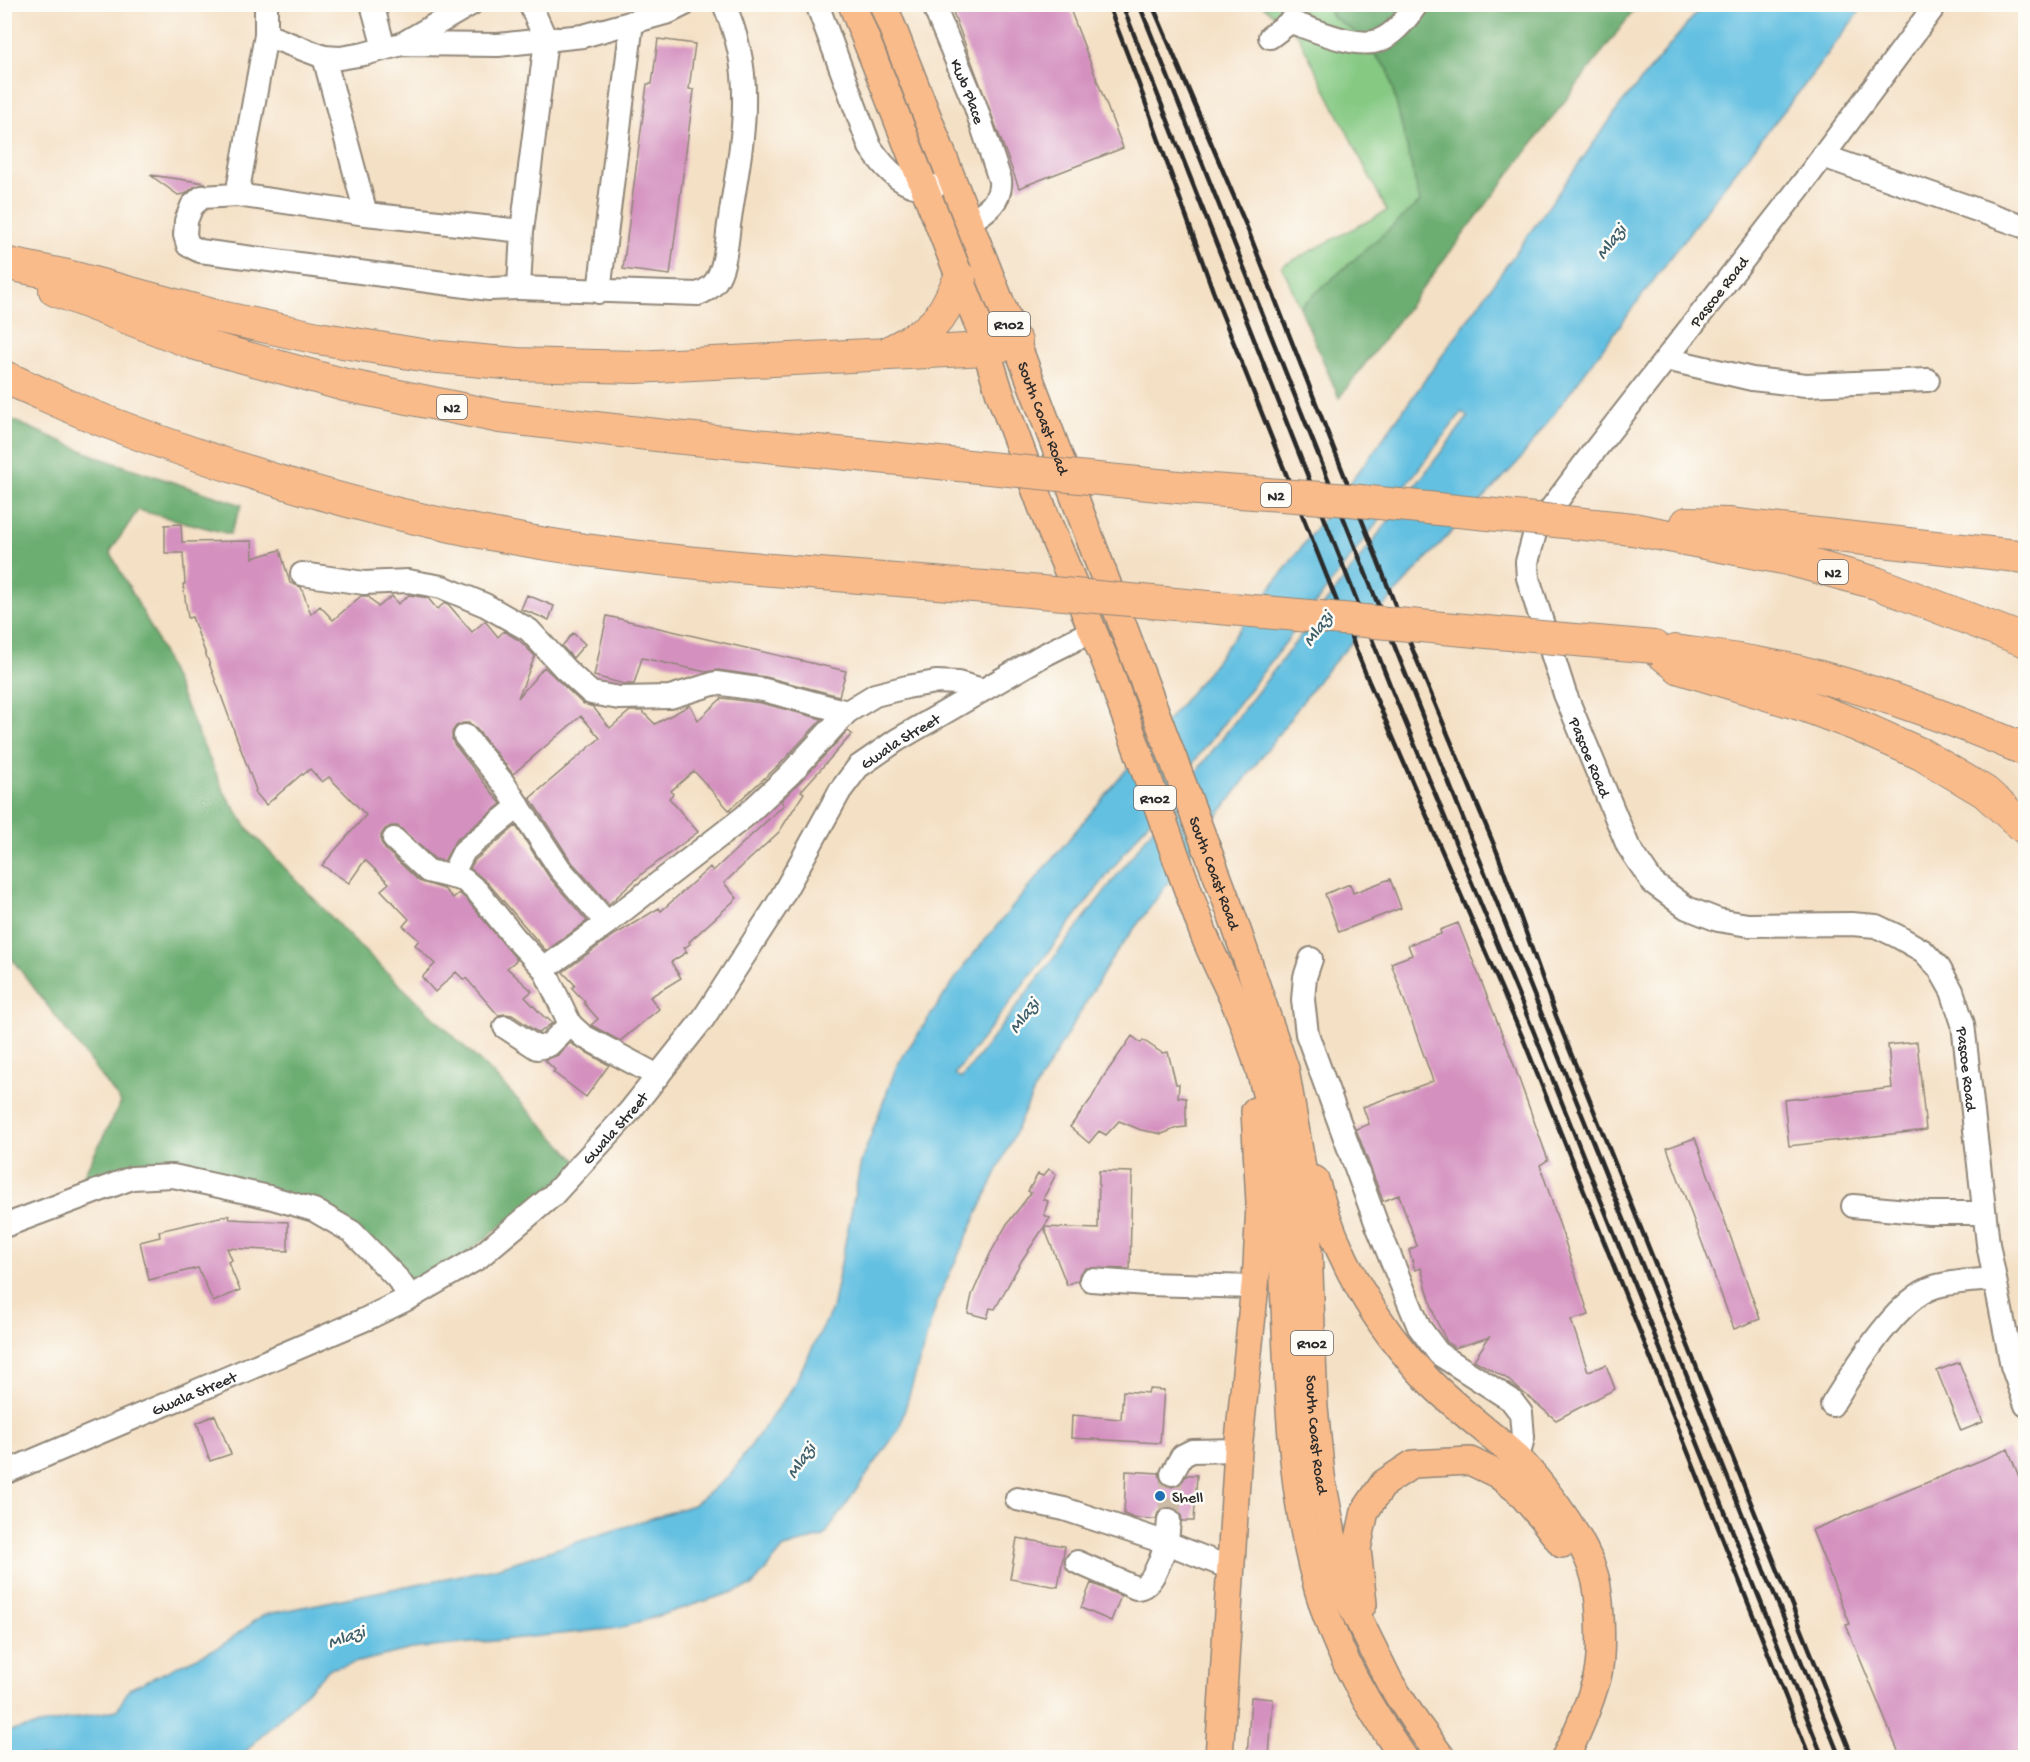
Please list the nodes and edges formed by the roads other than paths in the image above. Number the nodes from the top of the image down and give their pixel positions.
1 (267, 4) edge
2 (372, 4) edge
3 (471, 4) edge
4 (530, 4) edge
5 (685, 4) edge
6 (724, 4) edge
7 (817, 4) edge
8 (852, 4) edge
9 (883, 4) edge
10 (933, 4) edge
11 (1417, 4) edge
12 (1935, 4) edge
13 (632, 22) junction
14 (266, 35) junction
15 (1270, 37) dead end
16 (546, 40) junction
17 (393, 46) junction
18 (324, 57) junction
19 (1823, 156) junction
20 (952, 181) junction
21 (924, 189) junction
22 (237, 195) junction
23 (366, 214) junction
24 (969, 222) junction
25 (2025, 227) edge
26 (522, 231) junction
27 (4, 263) edge
28 (4, 269) edge
29 (960, 278) junction
30 (519, 288) junction
31 (599, 292) junction
32 (1016, 342) junction
33 (986, 349) junction
34 (885, 354) junction
35 (1666, 359) junction
36 (4, 377) edge
37 (1928, 380) dead end
38 (1633, 528) junction
39 (2020, 556) edge
40 (302, 574) dead end
41 (1094, 630) junction
42 (2025, 641) edge
43 (1654, 647) junction
44 (983, 690) junction
45 (847, 712) junction
46 (465, 736) dead end
47 (2025, 750) edge
48 (519, 806) junction
49 (2025, 829) edge
50 (394, 839) dead end
51 (454, 877) junction
52 (607, 923) junction
53 (1311, 959) dead end
54 (1216, 965) junction
55 (544, 969) junction
56 (570, 1024) junction
57 (504, 1027) dead end
58 (1285, 1069) junction
59 (658, 1076) junction
60 (1853, 1206) dead end
61 (1984, 1213) junction
62 (4, 1226) edge
63 (1994, 1279) junction
64 (1091, 1280) dead end
65 (1254, 1287) junction
66 (411, 1297) junction
67 (1832, 1405) dead end
68 (2025, 1405) edge
69 (1238, 1450) junction
70 (1518, 1459) junction
71 (4, 1473) edge
72 (1172, 1474) tunnel mouth
73 (1017, 1499) dead end
74 (1168, 1520) tunnel mouth
75 (1167, 1544) junction
76 (1077, 1562) dead end
77 (1230, 1568) junction
78 (1371, 1645) junction
79 (1220, 1758) edge
80 (1404, 1758) edge
81 (1442, 1758) edge
82 (1549, 1758) edge
83 (1565, 1758) edge

1 - 14 street
2 - 17 street
3 - 17 street
4 - 16 street
5 - 13 street
6 - 31 street
7 - 21 street
8 - 21 main road, South Coast Road / R102
9 - 20 main road, South Coast Road / R102
10 - 24 street, Kwb Place
11 - 15 street
12 - 19 street, Pascoe Road
13 - 16 street
13 - 31 street
14 - 18 street
14 - 22 street
16 - 17 street
16 - 26 street
17 - 18 street
18 - 23 street
19 - 25 street
19 - 35 street, Pascoe Road
20 - 21 street
20 - 24 main road, South Coast Road / R102
21 - 29 main road, South Coast Road / R102
22 - 23 street
22 - 30 street
23 - 26 street
24 - 32 main road, South Coast Road / R102
26 - 30 street
27 - 34 highway
28 - 38 highway, N2, bridge
29 - 33 main road, South Coast Road / R102
29 - 34 highway
30 - 31 street
32 - 33 highway
32 - 58 main road, South Coast Road / R102
33 - 34 highway
33 - 41 main road, South Coast Road / R102
35 - 37 street
35 - 61 street, Pascoe Road
36 - 43 highway, bridge
38 - 39 highway
38 - 42 highway, N2
40 - 45 street
41 - 44 street, Gwala Street
41 - 54 main road, South Coast Road / R102
43 - 47 highway
43 - 49 highway
44 - 45 street
44 - 59 street, Gwala Street
45 - 52 street
46 - 48 street
48 - 51 street
48 - 52 street
50 - 51 street
51 - 55 street
52 - 55 street
53 - 70 street
54 - 65 main road
54 - 80 main road, South Coast Road / R102
55 - 56 street
56 - 57 street
56 - 59 street
58 - 70 main road
58 - 78 main road, South Coast Road / R102
59 - 66 street, Gwala Street
60 - 61 street
61 - 63 street, Pascoe Road
62 - 66 street
63 - 67 street
63 - 68 street, Pascoe Road
64 - 65 street
65 - 69 main road
66 - 71 street, Gwala Street
69 - 72 street
69 - 77 main road
70 - 83 main road
73 - 75 street
74 - 75 street
75 - 76 street
75 - 77 street
77 - 79 main road
78 - 81 main road, South Coast Road / R102
78 - 82 main road

